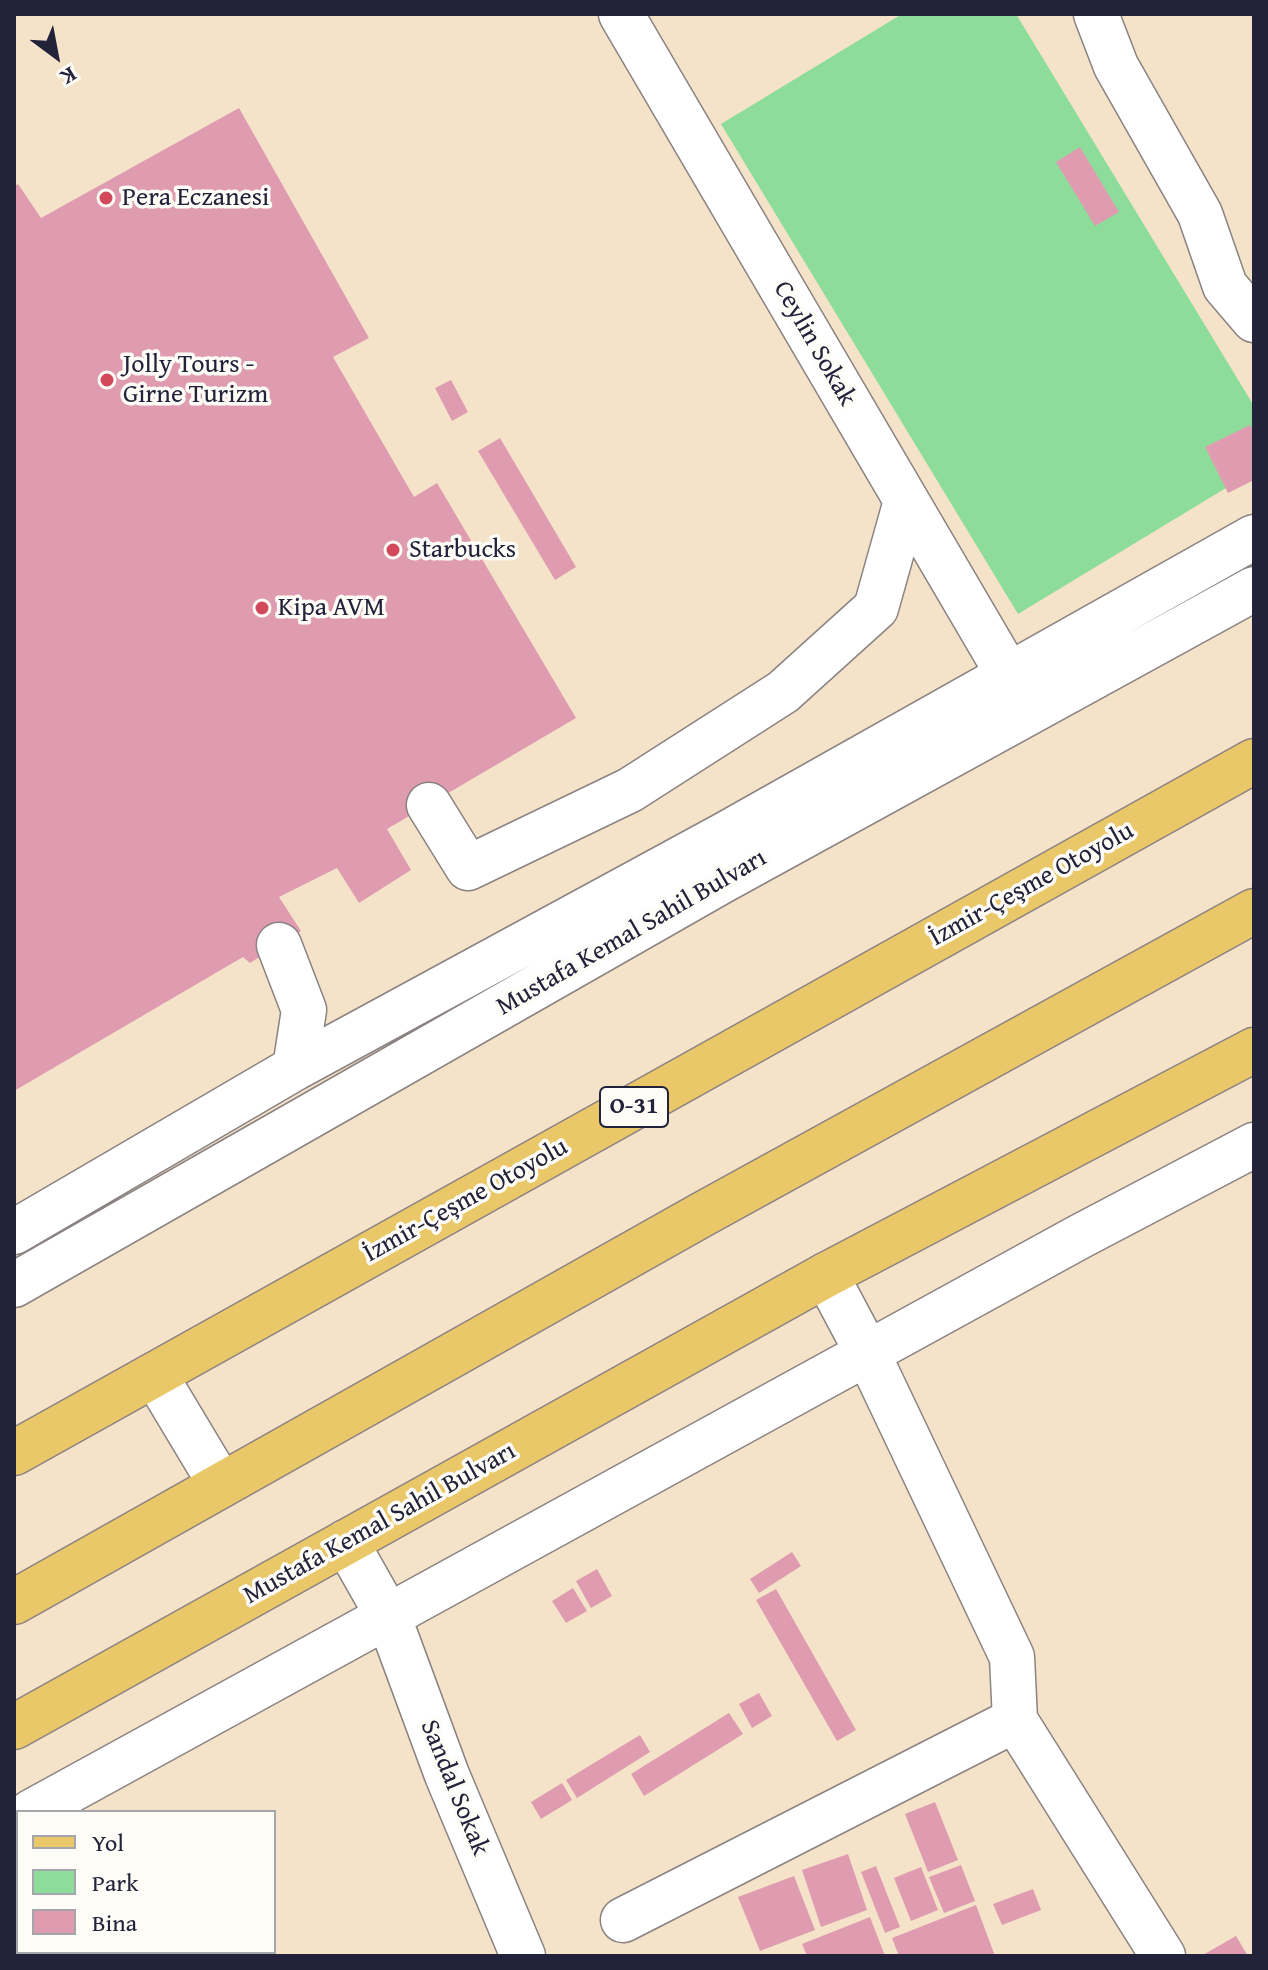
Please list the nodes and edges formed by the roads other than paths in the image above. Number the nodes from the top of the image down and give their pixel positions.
1 (621, 14) edge
2 (1061, 14) edge
3 (1096, 14) edge
4 (1116, 66) junction
5 (1254, 320) edge
6 (906, 501) junction
7 (1254, 537) edge
8 (1254, 589) edge
9 (1008, 674) junction
10 (1254, 761) edge
11 (429, 805) dead end
12 (1254, 911) edge
13 (279, 945) dead end
14 (1254, 1050) edge
15 (295, 1068) junction
16 (1254, 1145) edge
17 (14, 1232) edge
18 (826, 1275) junction
19 (14, 1285) edge
20 (868, 1354) junction
21 (155, 1375) junction
22 (14, 1453) edge
23 (221, 1485) junction
24 (346, 1542) junction
25 (14, 1602) edge
26 (389, 1618) junction
27 (1015, 1720) junction
28 (14, 1727) edge
29 (35, 1810) edge
30 (623, 1920) dead end
31 (523, 1956) edge
32 (1163, 1956) edge

1 - 6 street, Ceylin Sokak
2 - 4 street
3 - 4 street
4 - 5 street
6 - 9 street, Ceylin Sokak
6 - 11 street
7 - 9 street, Mustafa Kemal Sahil Bulvarı
8 - 19 street, Mustafa Kemal Sahil Bulvarı
9 - 15 street, Mustafa Kemal Sahil Bulvarı
10 - 21 main road, İzmir-Çeşme Otoyolu / O-31
12 - 23 main road
13 - 15 street
14 - 18 main road, Mustafa Kemal Sahil Bulvarı
15 - 17 street, Mustafa Kemal Sahil Bulvarı
16 - 20 street
18 - 20 street
18 - 24 main road, Mustafa Kemal Sahil Bulvarı
20 - 26 street
20 - 27 street
21 - 22 main road, İzmir-Çeşme Otoyolu / O-31
21 - 23 street
23 - 25 main road
24 - 26 street, Sandal Sokak
24 - 28 main road, Mustafa Kemal Sahil Bulvarı
26 - 29 street
26 - 31 street, Sandal Sokak
27 - 30 street
27 - 32 street

